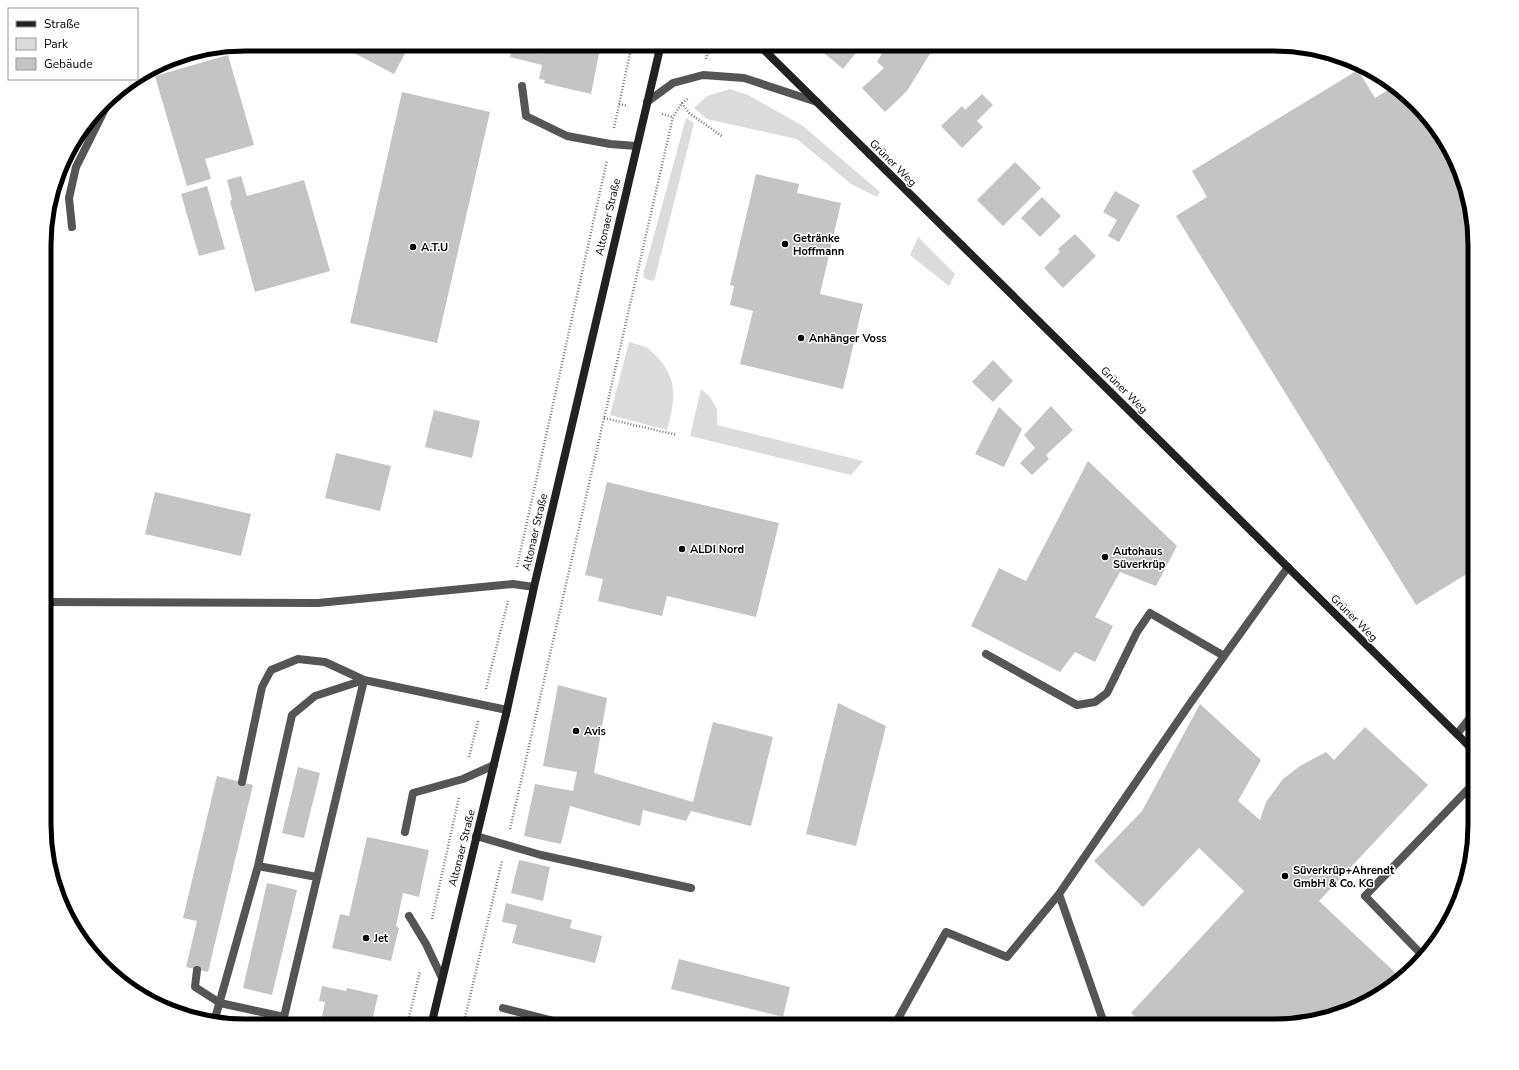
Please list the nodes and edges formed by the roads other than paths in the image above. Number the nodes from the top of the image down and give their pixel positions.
1 (659, 51) edge
2 (765, 51) edge
3 (522, 86) dead end
4 (647, 102) junction
5 (817, 102) junction
6 (103, 113) edge
7 (636, 146) junction
8 (72, 227) dead end
9 (1288, 567) junction
10 (534, 587) junction
11 (51, 602) edge
12 (986, 654) dead end
13 (1224, 656) junction
14 (364, 680) junction
15 (507, 710) junction
16 (1468, 720) edge
17 (1457, 734) junction
18 (1468, 745) edge
19 (494, 765) junction
20 (242, 782) dead end
21 (1468, 789) edge
22 (406, 832) dead end
23 (476, 836) junction
24 (258, 866) junction
25 (318, 877) junction
26 (691, 888) dead end
27 (1059, 894) junction
28 (409, 916) dead end
29 (1420, 953) edge
30 (197, 970) dead end
31 (442, 978) junction
32 (220, 1003) junction
33 (503, 1008) dead end
34 (216, 1016) edge
35 (433, 1019) edge
36 (546, 1019) edge
37 (898, 1019) edge
38 (1103, 1019) edge

1 - 4 main road, Altonaer Straße
2 - 5 main road, Grüner Weg
3 - 7 street
4 - 5 street
4 - 7 main road, Altonaer Straße
5 - 9 main road, Grüner Weg
6 - 8 street
7 - 10 main road, Altonaer Straße
9 - 13 street
9 - 17 main road, Grüner Weg
10 - 11 street
10 - 15 main road, Altonaer Straße
12 - 13 street
13 - 27 street
14 - 15 street
14 - 20 street
14 - 24 street
14 - 25 street
15 - 19 main road, Altonaer Straße
16 - 17 street
17 - 18 main road, Grüner Weg
19 - 22 street
19 - 23 main road, Altonaer Straße
21 - 29 street
23 - 26 street
23 - 31 main road, Altonaer Straße
24 - 25 street
24 - 32 street
25 - 32 street
27 - 37 street
27 - 38 street
28 - 31 street
30 - 32 street
31 - 35 main road, Altonaer Straße
32 - 34 street
33 - 36 street

